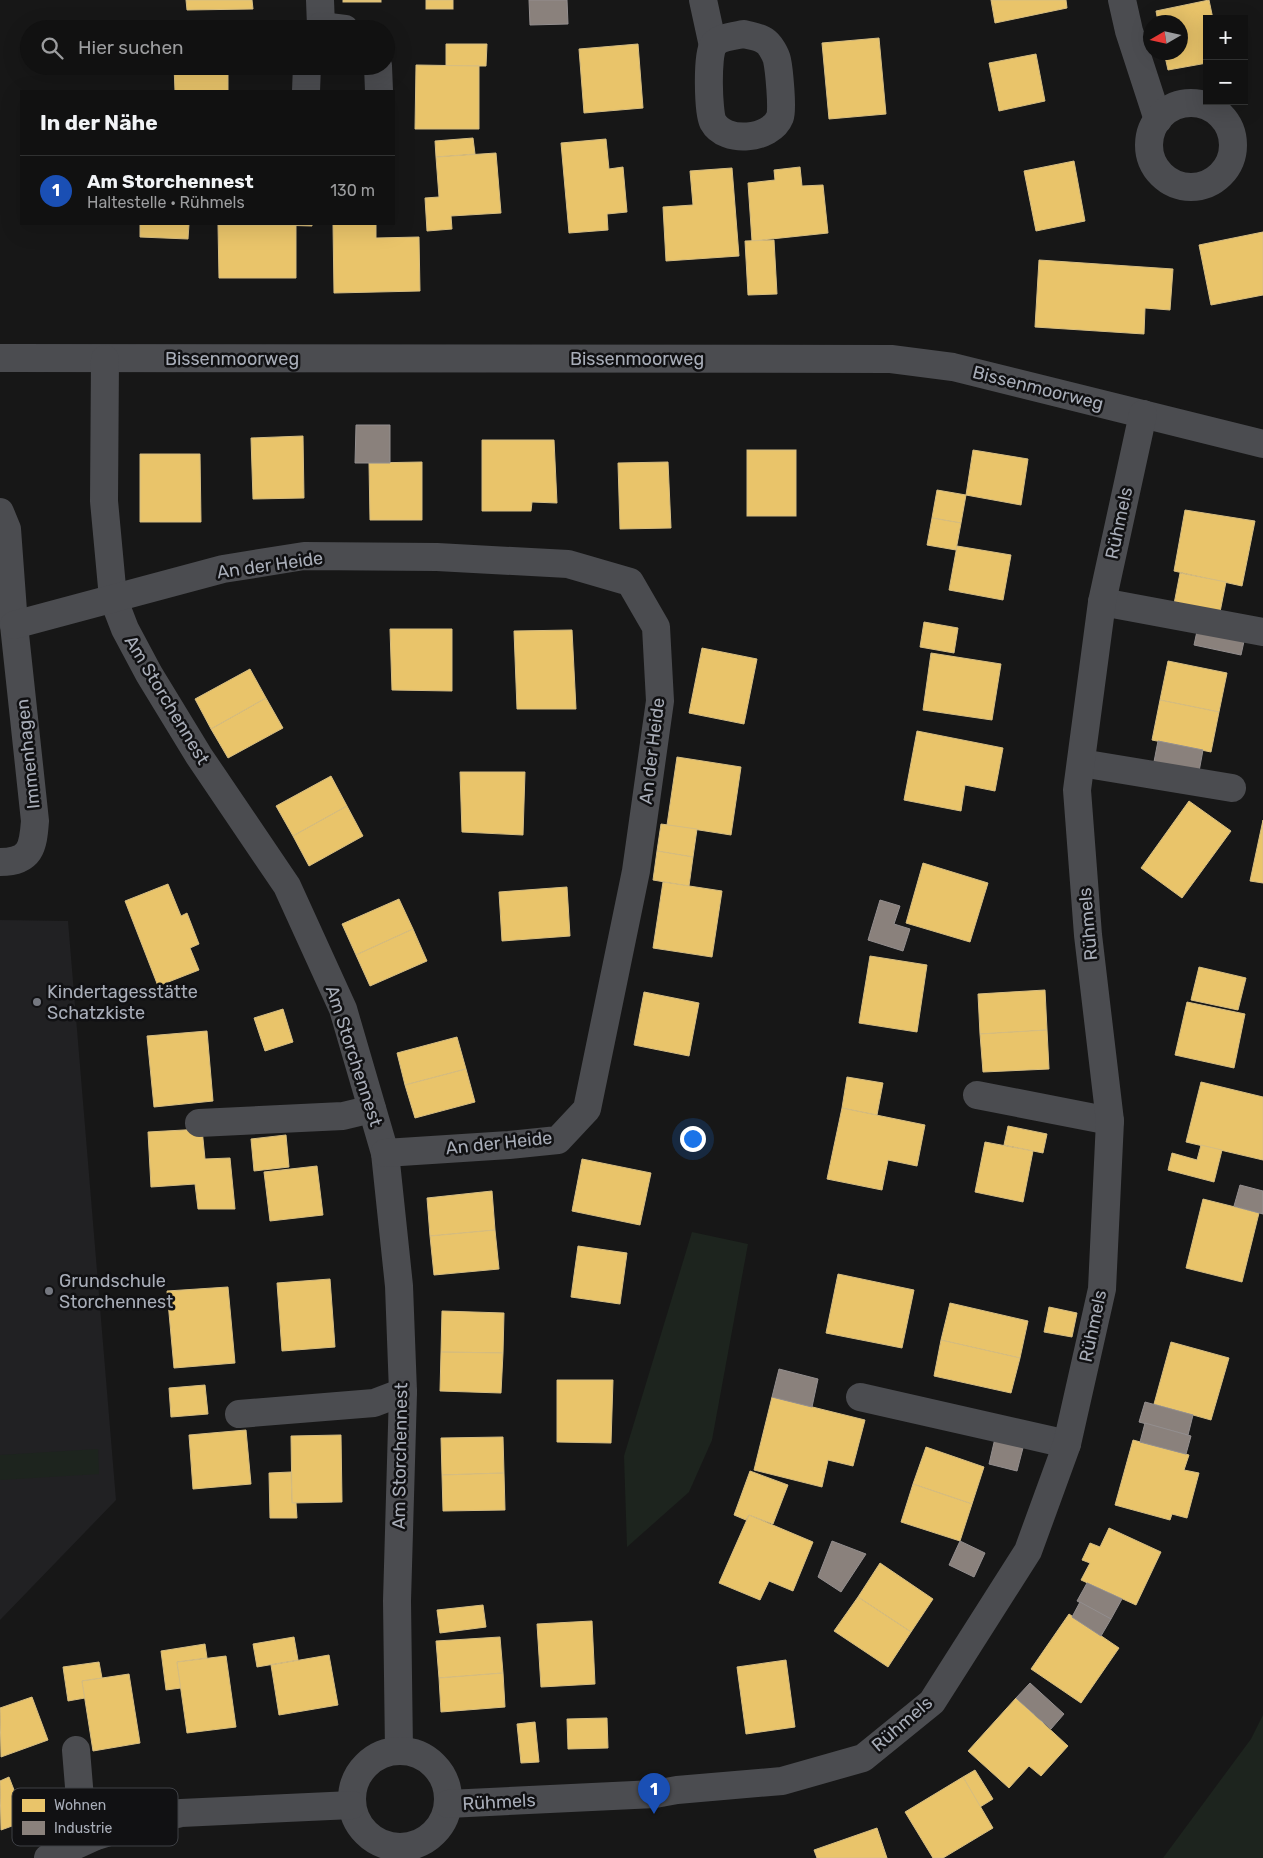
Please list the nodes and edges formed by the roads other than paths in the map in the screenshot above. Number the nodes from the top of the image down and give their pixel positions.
1 (703, 0) edge
2 (1122, 0) edge
3 (713, 46) dead end
4 (307, 75) edge
5 (378, 75) edge
6 (306, 90) edge
7 (379, 90) edge
8 (1158, 120) dead end
9 (0, 358) edge
10 (105, 359) junction
11 (1143, 414) junction
12 (1263, 444) edge
13 (0, 512) edge
14 (113, 598) junction
15 (1102, 602) junction
16 (14, 625) junction
17 (1263, 632) edge
18 (1081, 763) junction
19 (1232, 788) dead end
20 (0, 862) edge
21 (977, 1095) dead end
22 (372, 1109) junction
23 (1110, 1121) junction
24 (199, 1123) dead end
25 (385, 1153) junction
26 (402, 1392) junction
27 (860, 1397) dead end
28 (239, 1414) dead end
29 (1067, 1444) junction
30 (76, 1750) dead end
31 (399, 1751) junction
32 (79, 1788) edge
33 (448, 1804) junction
34 (352, 1805) junction
35 (178, 1814) edge
36 (76, 1846) edge
37 (393, 1853) edge
38 (57, 1856) edge

1 - 3 street
2 - 8 street
4 - 6 street
5 - 7 street
9 - 10 street, Bissenmoorweg
10 - 11 street, Bissenmoorweg
10 - 14 street, Am Storchennest
11 - 12 street, Bissenmoorweg
11 - 15 street, Rühmels
13 - 16 street, Immenhagen
14 - 16 street
14 - 22 street, Am Storchennest
14 - 25 street, An der Heide
15 - 17 street
15 - 18 street, Rühmels
16 - 20 street, Immenhagen
18 - 19 street
18 - 23 street, Rühmels
21 - 23 street
22 - 24 street
22 - 25 street, Am Storchennest
23 - 29 street, Rühmels
25 - 26 street, Am Storchennest
26 - 28 street
26 - 31 street, Am Storchennest
27 - 29 street
29 - 33 street, Rühmels
30 - 32 street
31 - 33 street, Rühmels
31 - 34 street
33 - 37 street, Rühmels
34 - 35 street
34 - 37 street, Rühmels
36 - 38 street

